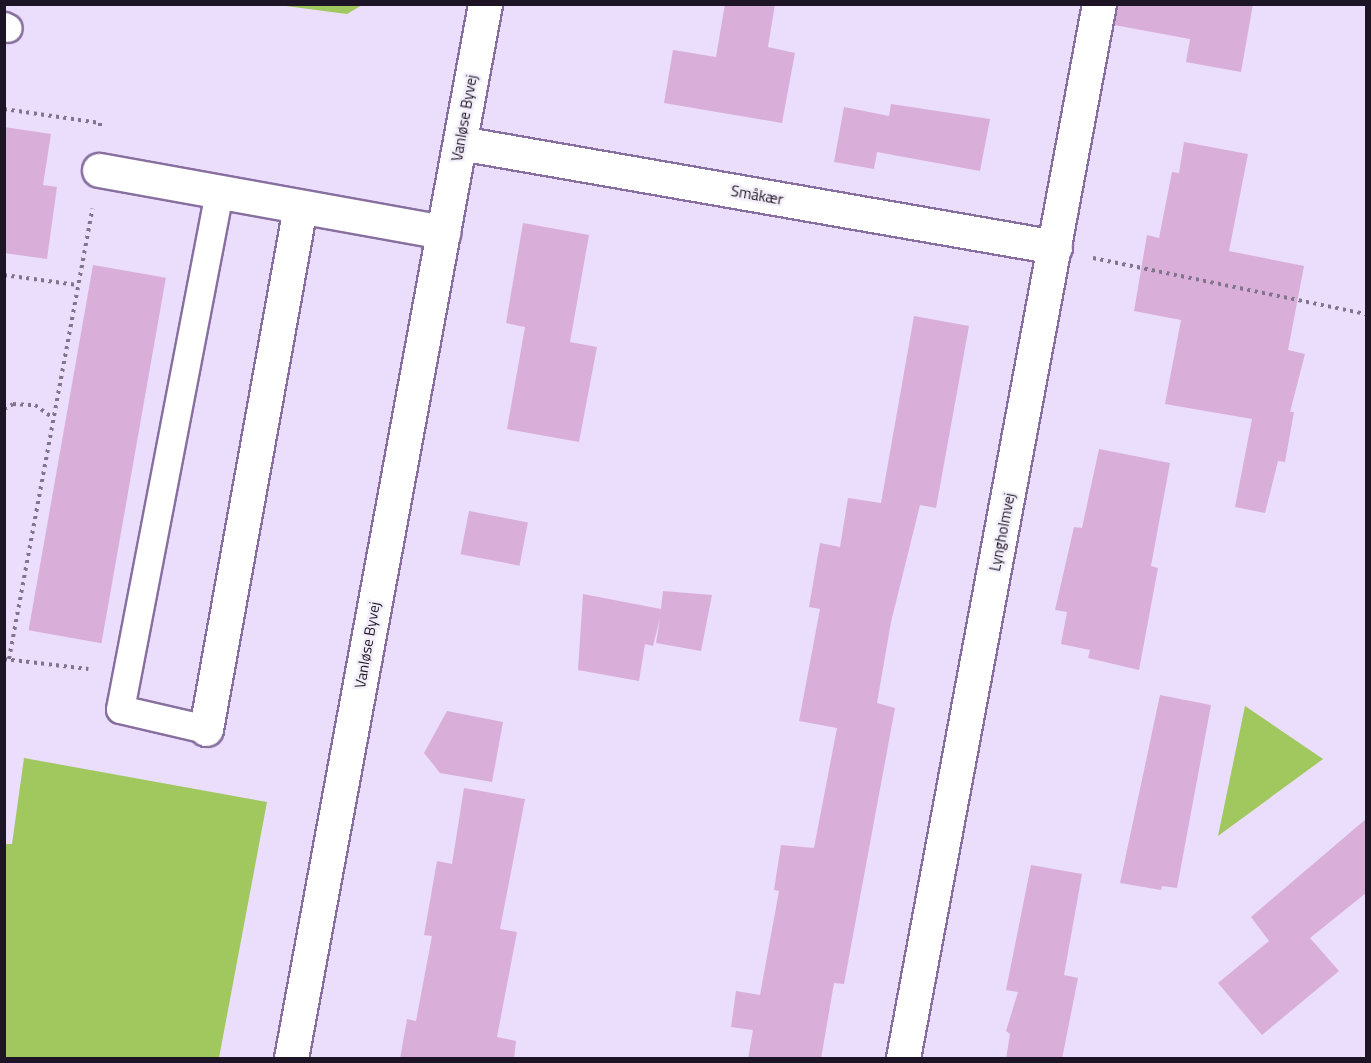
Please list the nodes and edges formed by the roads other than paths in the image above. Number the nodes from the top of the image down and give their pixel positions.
1 (485, 4) edge
2 (1099, 4) edge
3 (460, 143) junction
4 (99, 170) road end
5 (219, 192) junction
6 (300, 207) junction
7 (443, 232) junction
8 (1055, 247) junction
9 (206, 729) joint
10 (291, 1059) edge
11 (903, 1059) edge

1 - 3 street, Vanløse Byvej
2 - 8 street, Lyngholmvej
3 - 7 street, Vanløse Byvej
3 - 8 street, Småkær
4 - 5 street
5 - 6 street
5 - 9 lane
6 - 7 street
6 - 9 street
7 - 10 street, Vanløse Byvej
8 - 11 street, Lyngholmvej

